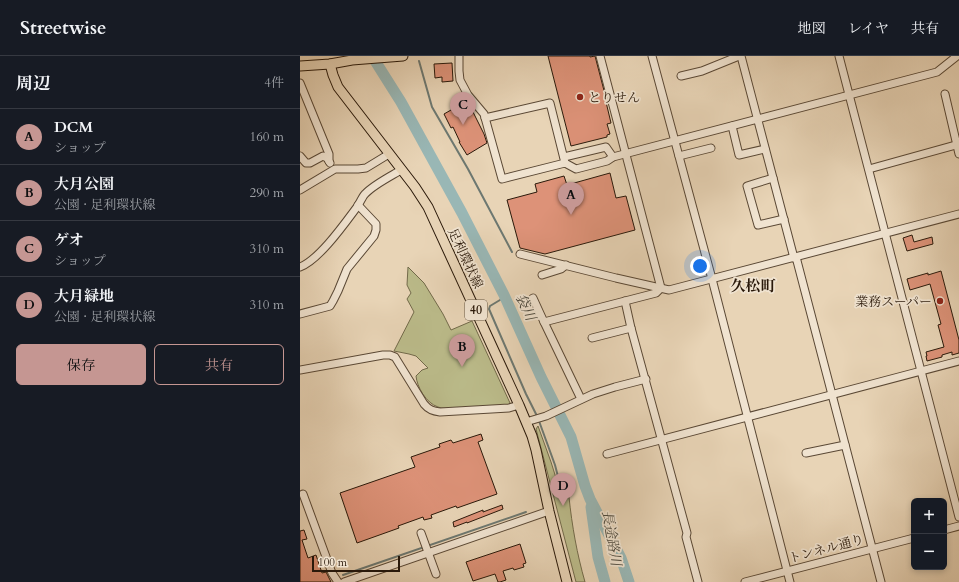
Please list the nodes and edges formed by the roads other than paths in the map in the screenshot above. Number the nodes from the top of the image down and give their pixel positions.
1 (402, 56) edge
2 (460, 56) edge
3 (600, 56) edge
4 (652, 56) edge
5 (740, 56) edge
6 (839, 56) edge
7 (957, 56) edge
8 (393, 57) edge
9 (348, 59) edge
10 (330, 64) junction
11 (300, 66) edge
12 (681, 76) dead end
13 (300, 83) edge
14 (945, 94) dead end
15 (849, 95) junction
16 (486, 118) junction
17 (757, 119) junction
18 (732, 126) junction
19 (675, 141) junction
20 (958, 144) edge
21 (711, 148) dead end
22 (765, 148) junction
23 (389, 154) junction
24 (625, 154) junction
25 (959, 154) edge
26 (300, 156) edge
27 (679, 156) junction
28 (613, 157) junction
29 (564, 160) junction
30 (329, 161) junction
31 (335, 169) junction
32 (868, 169) junction
33 (401, 170) junction
34 (773, 178) junction
35 (300, 190) edge
36 (358, 205) junction
37 (959, 214) edge
38 (784, 219) junction
39 (885, 234) junction
40 (520, 254) dead end
41 (795, 257) junction
42 (566, 265) junction
43 (300, 266) edge
44 (542, 275) dead end
45 (712, 279) junction
46 (661, 288) junction
47 (533, 298) dead end
48 (625, 301) junction
49 (300, 314) edge
50 (544, 322) junction
51 (631, 328) junction
52 (592, 338) dead end
53 (959, 361) edge
54 (300, 370) edge
55 (921, 371) junction
56 (646, 379) junction
57 (832, 394) junction
58 (578, 401) junction
59 (519, 405) junction
60 (747, 417) junction
61 (526, 422) junction
62 (661, 439) junction
63 (845, 445) junction
64 (806, 453) dead end
65 (607, 454) dead end
66 (304, 494) dead end
67 (549, 512) junction
68 (959, 516) edge
69 (959, 526) edge
70 (947, 529) edge
71 (421, 533) dead end
72 (911, 539) edge
73 (872, 549) junction
74 (429, 553) junction
75 (787, 571) junction
76 (436, 574) dead end
77 (338, 582) edge
78 (344, 582) edge
79 (567, 582) edge
80 (698, 582) edge
81 (745, 582) edge
82 (790, 582) edge
83 (881, 582) edge

1 - 8 main road
2 - 16 street
3 - 24 street
4 - 19 street
5 - 12 street
5 - 17 street
6 - 15 street
7 - 15 street
8 - 9 main road
9 - 10 main road
10 - 11 main road
10 - 23 main road, 足利環状線 / 40
13 - 30 street
14 - 20 street
15 - 17 street
15 - 32 street
16 - 29 street
16 - 29 street
17 - 18 street
17 - 22 street
18 - 19 street
18 - 22 street
19 - 24 street
19 - 27 street
20 - 25 street
20 - 32 street
21 - 27 street
22 - 34 street
23 - 31 street
23 - 33 main road, 足利環状線 / 40
24 - 28 street
24 - 46 street
26 - 30 street
27 - 45 street
28 - 29 street
28 - 29 street
30 - 31 street
31 - 35 street
32 - 39 street
33 - 36 street
33 - 59 main road, 足利環状線 / 40
34 - 38 street
34 - 38 street
36 - 43 street
36 - 49 street
37 - 39 street
38 - 41 street
39 - 41 street
39 - 55 street
40 - 42 street
41 - 45 street
41 - 57 street
42 - 44 street
42 - 46 street
45 - 46 street
45 - 60 street
46 - 48 street
47 - 50 street
48 - 50 street
48 - 51 street
50 - 58 street
51 - 52 street
51 - 56 street
53 - 55 street
54 - 59 street
55 - 57 street
55 - 68 street
56 - 58 street
56 - 62 street
57 - 60 street
57 - 63 street
58 - 61 street
59 - 61 main road, 足利環状線 / 40
60 - 62 street
60 - 75 street
61 - 67 main road, 足利環状線 / 40
62 - 65 street
62 - 80 street
63 - 64 street
63 - 73 street
66 - 77 street
67 - 74 street
67 - 79 main road, 足利環状線 / 40
69 - 70 street
71 - 74 street
72 - 73 street, トンネル通り
73 - 75 street, トンネル通り
73 - 83 street
74 - 76 street
74 - 78 street
75 - 81 street, トンネル通り
75 - 82 street

